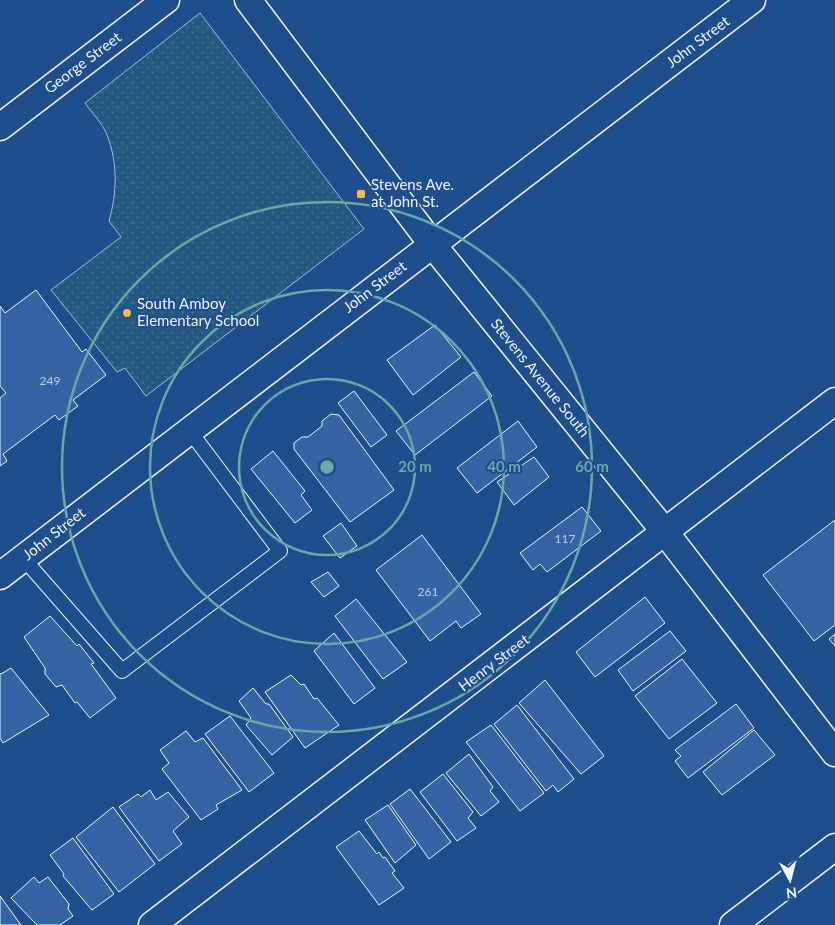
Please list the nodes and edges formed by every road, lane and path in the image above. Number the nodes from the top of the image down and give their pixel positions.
1 (166, 0) edge
2 (248, 0) edge
3 (752, 0) edge
4 (0, 127) edge
5 (432, 244) junction
6 (835, 401) edge
7 (189, 430) junction
8 (665, 532) junction
9 (23, 558) junction
10 (0, 576) edge
11 (835, 753) edge
12 (835, 847) edge
13 (152, 925) edge
14 (733, 925) edge

1 - 4 street, George Street
2 - 5 street, Stevens Avenue South
3 - 5 street, John Street
5 - 7 street, John Street
5 - 8 street, Stevens Avenue South
6 - 8 street, Henry Street
7 - 9 street, John Street
7 - 9 lane
8 - 11 street, Stevens Avenue South
8 - 13 street, Henry Street
9 - 10 street, John Street
12 - 14 street

